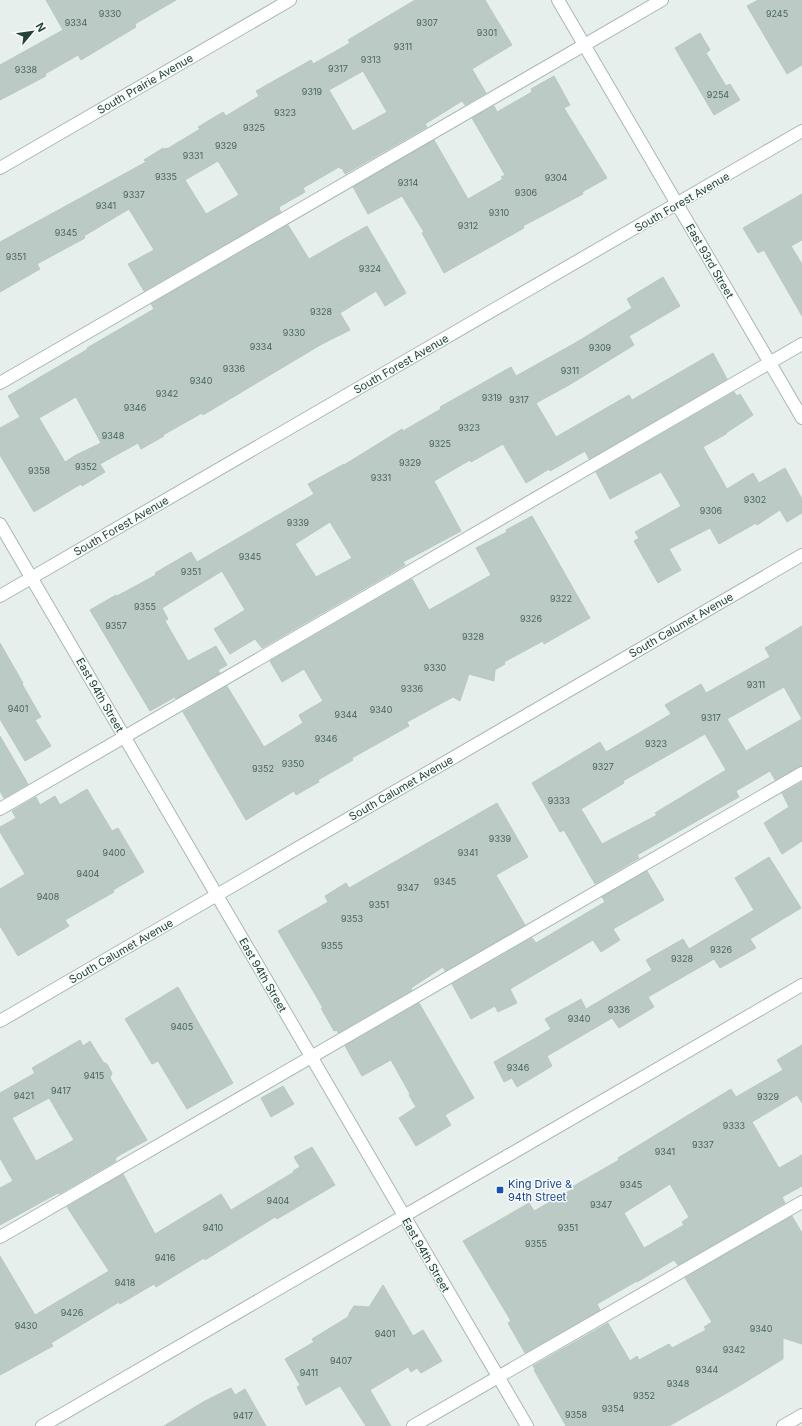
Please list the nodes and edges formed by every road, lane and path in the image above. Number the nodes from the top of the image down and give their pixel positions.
1 (290, 0) edge
2 (558, 0) edge
3 (662, 0) edge
4 (584, 45) junction
5 (802, 131) edge
6 (0, 168) edge
7 (677, 204) junction
8 (802, 344) edge
9 (770, 363) junction
10 (0, 383) edge
11 (802, 418) edge
12 (0, 524) edge
13 (802, 555) edge
14 (31, 578) junction
15 (0, 596) edge
16 (124, 737) junction
17 (802, 773) edge
18 (0, 809) edge
19 (217, 895) junction
20 (802, 985) edge
21 (0, 1021) edge
22 (311, 1057) junction
23 (802, 1202) edge
24 (404, 1217) junction
25 (0, 1237) edge
26 (498, 1377) junction
27 (802, 1415) edge
28 (42, 1426) edge
29 (413, 1426) edge
30 (527, 1426) edge
31 (784, 1426) edge

1 - 6 street, South Prairie Avenue
2 - 4 street, East 93rd Street
3 - 4 street
4 - 7 street, East 93rd Street
4 - 10 street
5 - 7 street, South Forest Avenue
7 - 9 street, East 93rd Street
7 - 14 street, South Forest Avenue
8 - 9 street
9 - 11 street, East 93rd Street
9 - 16 street
12 - 14 street, East 94th Street
13 - 19 street, South Calumet Avenue
14 - 15 street, South Forest Avenue
14 - 16 street, East 94th Street
16 - 18 street
16 - 19 street, East 94th Street
17 - 22 street
19 - 21 street, South Calumet Avenue
19 - 22 street, East 94th Street
20 - 24 street
22 - 24 street, East 94th Street
22 - 25 street
23 - 26 street
24 - 26 street, East 94th Street
24 - 28 street
26 - 29 street
26 - 30 street, East 94th Street
27 - 31 street

